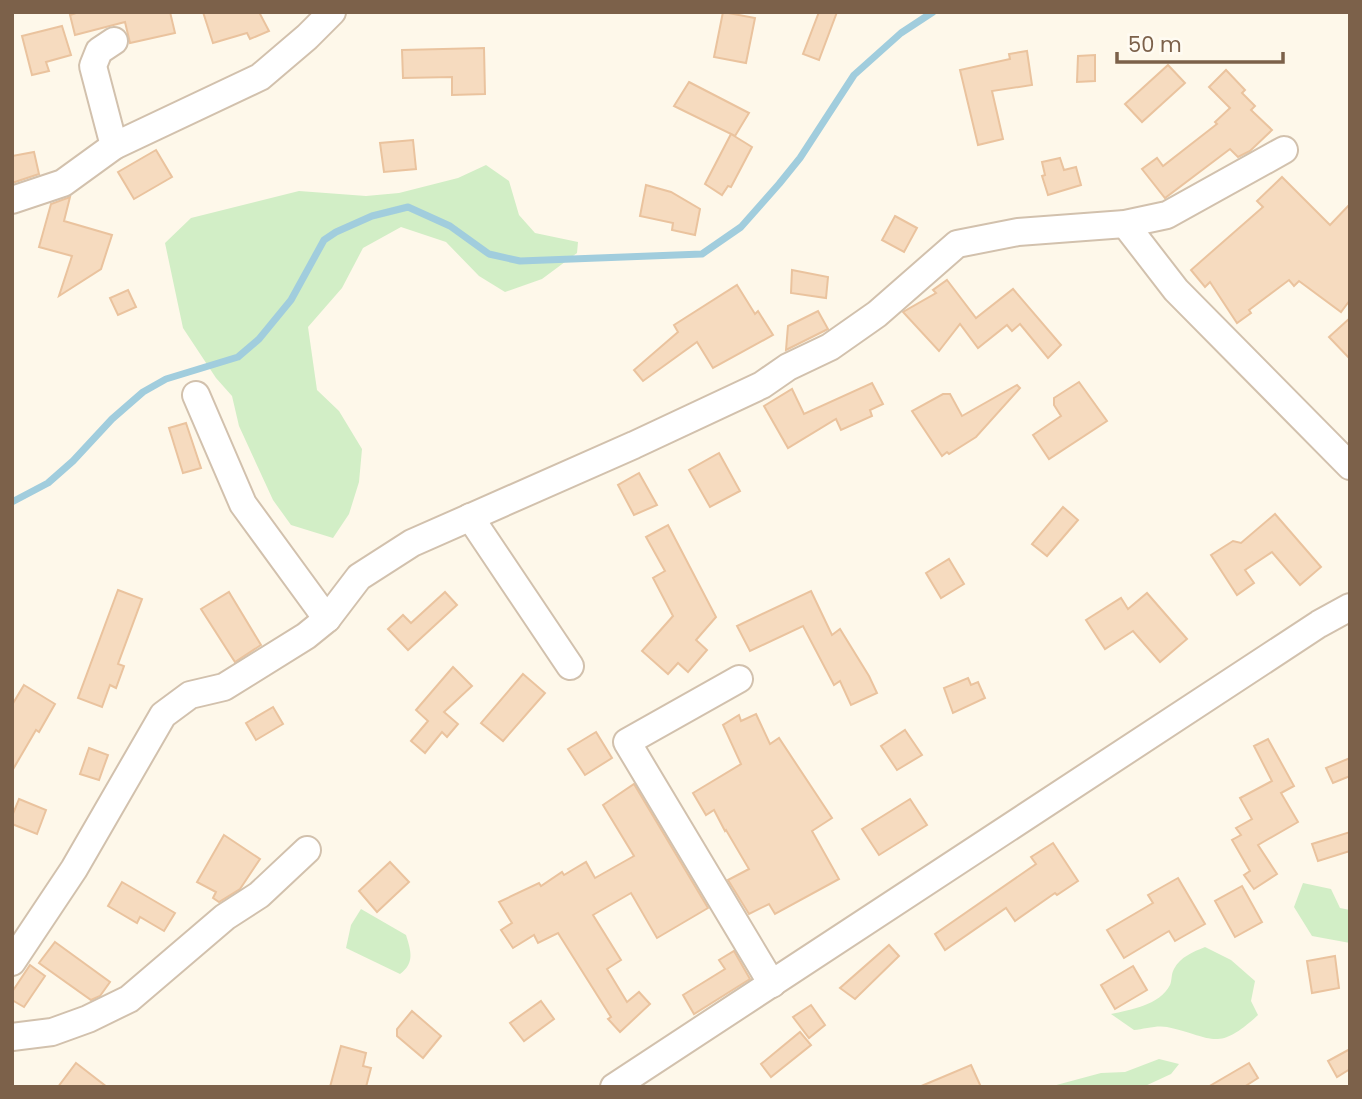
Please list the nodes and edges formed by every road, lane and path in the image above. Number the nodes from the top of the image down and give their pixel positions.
1 (332, 12) edge
2 (114, 41) dead end
3 (114, 146) junction
4 (1284, 150) dead end
5 (12, 200) edge
6 (1125, 224) junction
7 (196, 395) dead end
8 (1350, 466) edge
9 (470, 517) junction
10 (1350, 607) edge
11 (327, 618) junction
12 (570, 666) dead end
13 (739, 680) dead end
14 (307, 850) dead end
15 (12, 962) edge
16 (772, 984) junction
17 (12, 1037) edge
18 (614, 1087) edge

1 - 3 street
2 - 3 street
3 - 5 street
4 - 6 street
6 - 8 street
6 - 9 street
7 - 11 street
9 - 11 street
9 - 12 street
10 - 16 street
11 - 15 street
13 - 16 street
14 - 17 street
16 - 18 street

